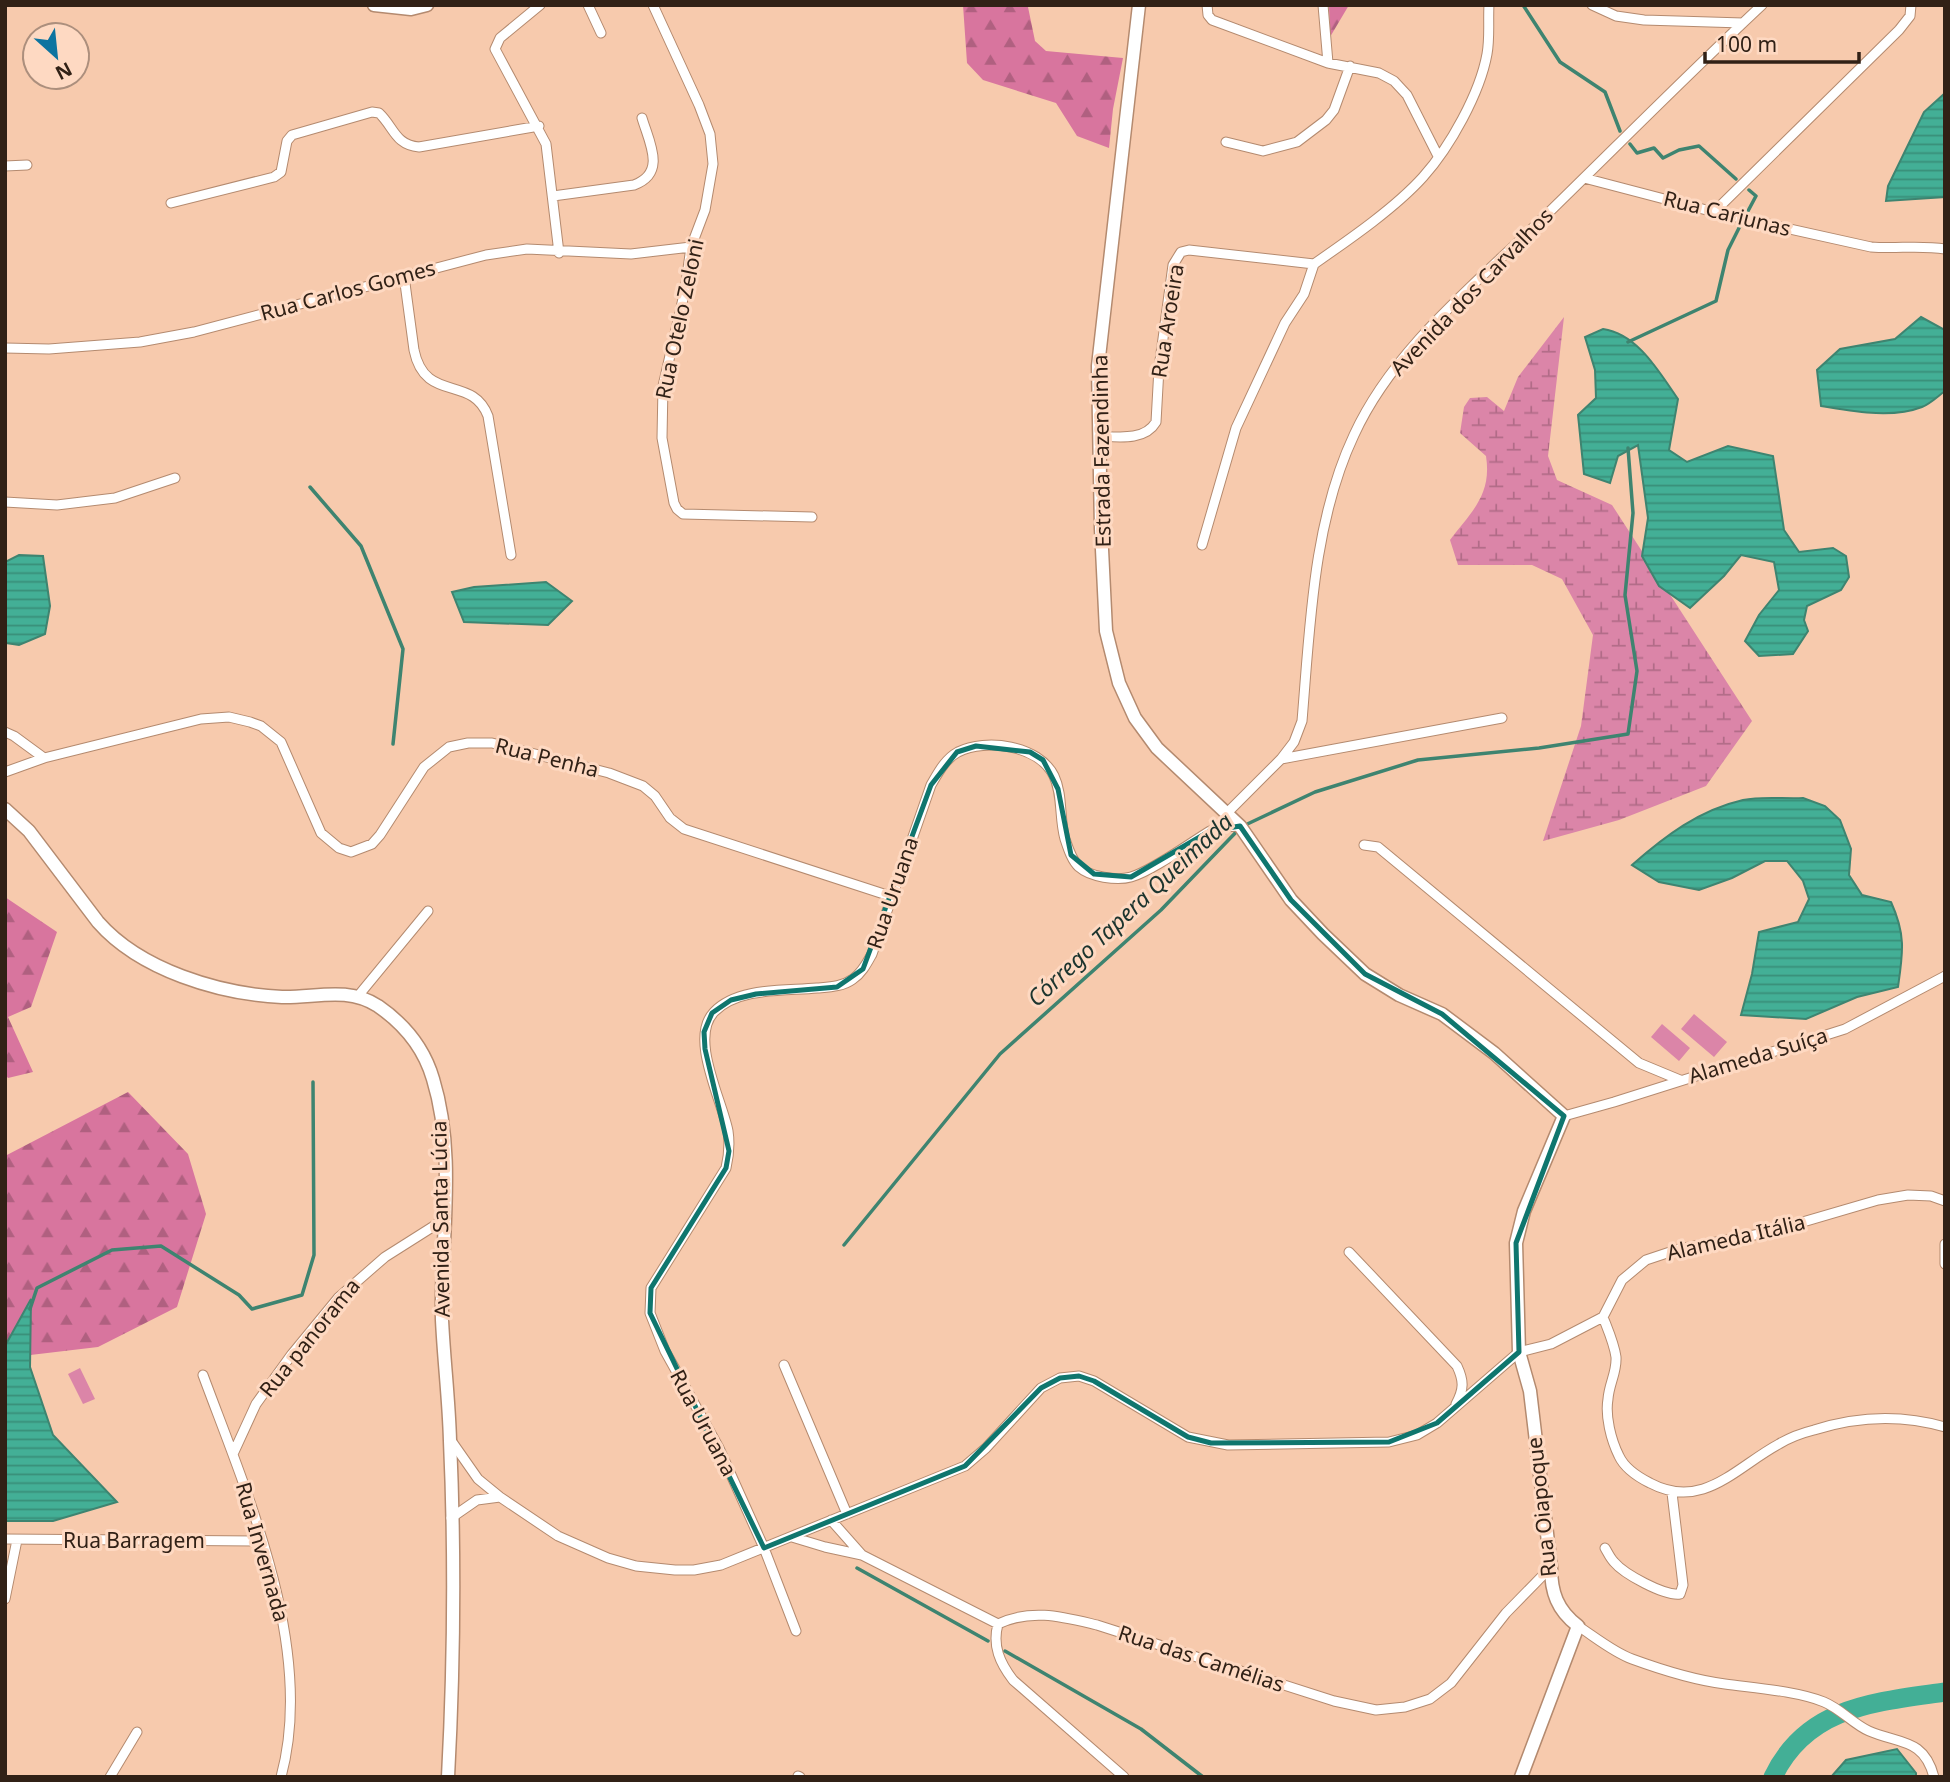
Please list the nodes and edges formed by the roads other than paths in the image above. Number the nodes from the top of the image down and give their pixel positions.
1 (374, 5) edge
2 (428, 5) edge
3 (540, 5) edge
4 (588, 5) edge
5 (653, 5) edge
6 (1139, 5) edge
7 (1207, 5) edge
8 (1323, 5) edge
9 (1489, 5) edge
10 (1592, 5) edge
11 (1762, 5) edge
12 (1912, 5) edge
13 (1743, 23) junction
14 (601, 33) dead end
15 (1328, 63) junction
16 (1350, 66) junction
17 (642, 118) dead end
18 (539, 127) junction
19 (1226, 142) dead end
20 (1438, 156) junction
21 (27, 165) dead end
22 (5, 166) edge
23 (1584, 178) junction
24 (553, 196) junction
25 (171, 203) dead end
26 (1714, 212) junction
27 (691, 247) junction
28 (1945, 249) edge
29 (559, 253) junction
30 (1314, 264) junction
31 (404, 276) junction
32 (5, 348) edge
33 (1099, 436) junction
34 (175, 478) dead end
35 (5, 502) edge
36 (812, 517) dead end
37 (1202, 545) dead end
38 (511, 555) dead end
39 (1502, 718) dead end
40 (5, 732) edge
41 (44, 758) junction
42 (1281, 759) junction
43 (5, 772) edge
44 (5, 809) edge
45 (1227, 813) junction
46 (1242, 829) junction
47 (1364, 845) dead end
48 (893, 897) junction
49 (428, 911) dead end
50 (1945, 976) edge
51 (358, 996) junction
52 (1680, 1080) junction
53 (1564, 1116) junction
54 (1945, 1201) edge
55 (445, 1219) junction
56 (1945, 1244) edge
57 (1349, 1252) dead end
58 (1945, 1264) edge
59 (1603, 1317) junction
60 (1519, 1352) junction
61 (784, 1365) dead end
62 (203, 1375) dead end
63 (1453, 1408) junction
64 (1945, 1427) edge
65 (450, 1439) junction
66 (233, 1454) junction
67 (1672, 1493) junction
68 (500, 1497) junction
69 (847, 1514) junction
70 (451, 1518) junction
71 (831, 1520) junction
72 (792, 1537) junction
73 (5, 1539) edge
74 (17, 1540) junction
75 (262, 1541) junction
76 (764, 1548) junction
77 (1605, 1548) dead end
78 (862, 1555) junction
79 (1551, 1567) junction
80 (5, 1599) edge
81 (999, 1624) junction
82 (1578, 1626) junction
83 (796, 1631) dead end
84 (137, 1732) dead end
85 (110, 1777) edge
86 (281, 1777) edge
87 (448, 1777) edge
88 (1124, 1777) edge
89 (1521, 1777) edge
90 (1934, 1777) edge

1 - 2 street
3 - 18 street
4 - 14 street
5 - 27 street, Rua Otelo Zeloni
6 - 33 street, Estrada Fazendinha
7 - 15 street
8 - 15 street
9 - 20 street
10 - 13 street
11 - 13 street, Avenida dos Carvalhos
12 - 26 street
13 - 23 street, Avenida dos Carvalhos
15 - 16 street
16 - 19 street
16 - 20 street
17 - 24 street
18 - 24 street
18 - 25 street
20 - 30 street
21 - 22 street
23 - 26 street, Rua Cariunas
23 - 42 street, Avenida dos Carvalhos
24 - 29 street
26 - 28 street, Rua Cariunas
27 - 29 street, Rua Carlos Gomes
27 - 36 street, Rua Otelo Zeloni
29 - 31 street, Rua Carlos Gomes
30 - 33 street, Rua Aroeira
30 - 37 street
31 - 32 street, Rua Carlos Gomes
31 - 38 street
33 - 45 street, Estrada Fazendinha
34 - 35 street
39 - 42 street
40 - 41 street
41 - 43 street, Rua Penha
41 - 48 street, Rua Penha
42 - 45 street, Avenida dos Carvalhos
44 - 51 street, Avenida Santa Lúcia
45 - 46 street
46 - 48 street, Rua Uruana
46 - 53 street
47 - 52 street
48 - 76 street, Rua Uruana
49 - 51 street
50 - 52 street, Alameda Suíça
51 - 55 street, Avenida Santa Lúcia
52 - 53 street, Alameda Suíça
53 - 60 street, Rua Oiapoque
54 - 59 street, Alameda Itália
55 - 65 street, Avenida Santa Lúcia
55 - 66 street, Rua panorama
56 - 58 street
57 - 63 street
59 - 60 street
59 - 67 street
60 - 63 street
60 - 79 street, Rua Oiapoque
61 - 69 street
62 - 66 street, Rua Invernada
63 - 69 street
64 - 67 street
65 - 68 street
65 - 70 street, Avenida Santa Lúcia
66 - 75 street, Rua Invernada
67 - 77 street
68 - 70 street
68 - 76 street
69 - 71 street
70 - 87 street, Avenida Santa Lúcia
71 - 72 street
71 - 78 street
72 - 76 street
72 - 78 street
73 - 74 street, Rua Barragem
74 - 75 street, Rua Barragem
74 - 80 street
75 - 86 street, Rua Invernada
76 - 83 street
78 - 81 street
79 - 81 street, Rua das Camélias
79 - 82 street, Rua Oiapoque
81 - 88 street
82 - 89 street
82 - 90 street, Rua Oiapoque
84 - 85 street

